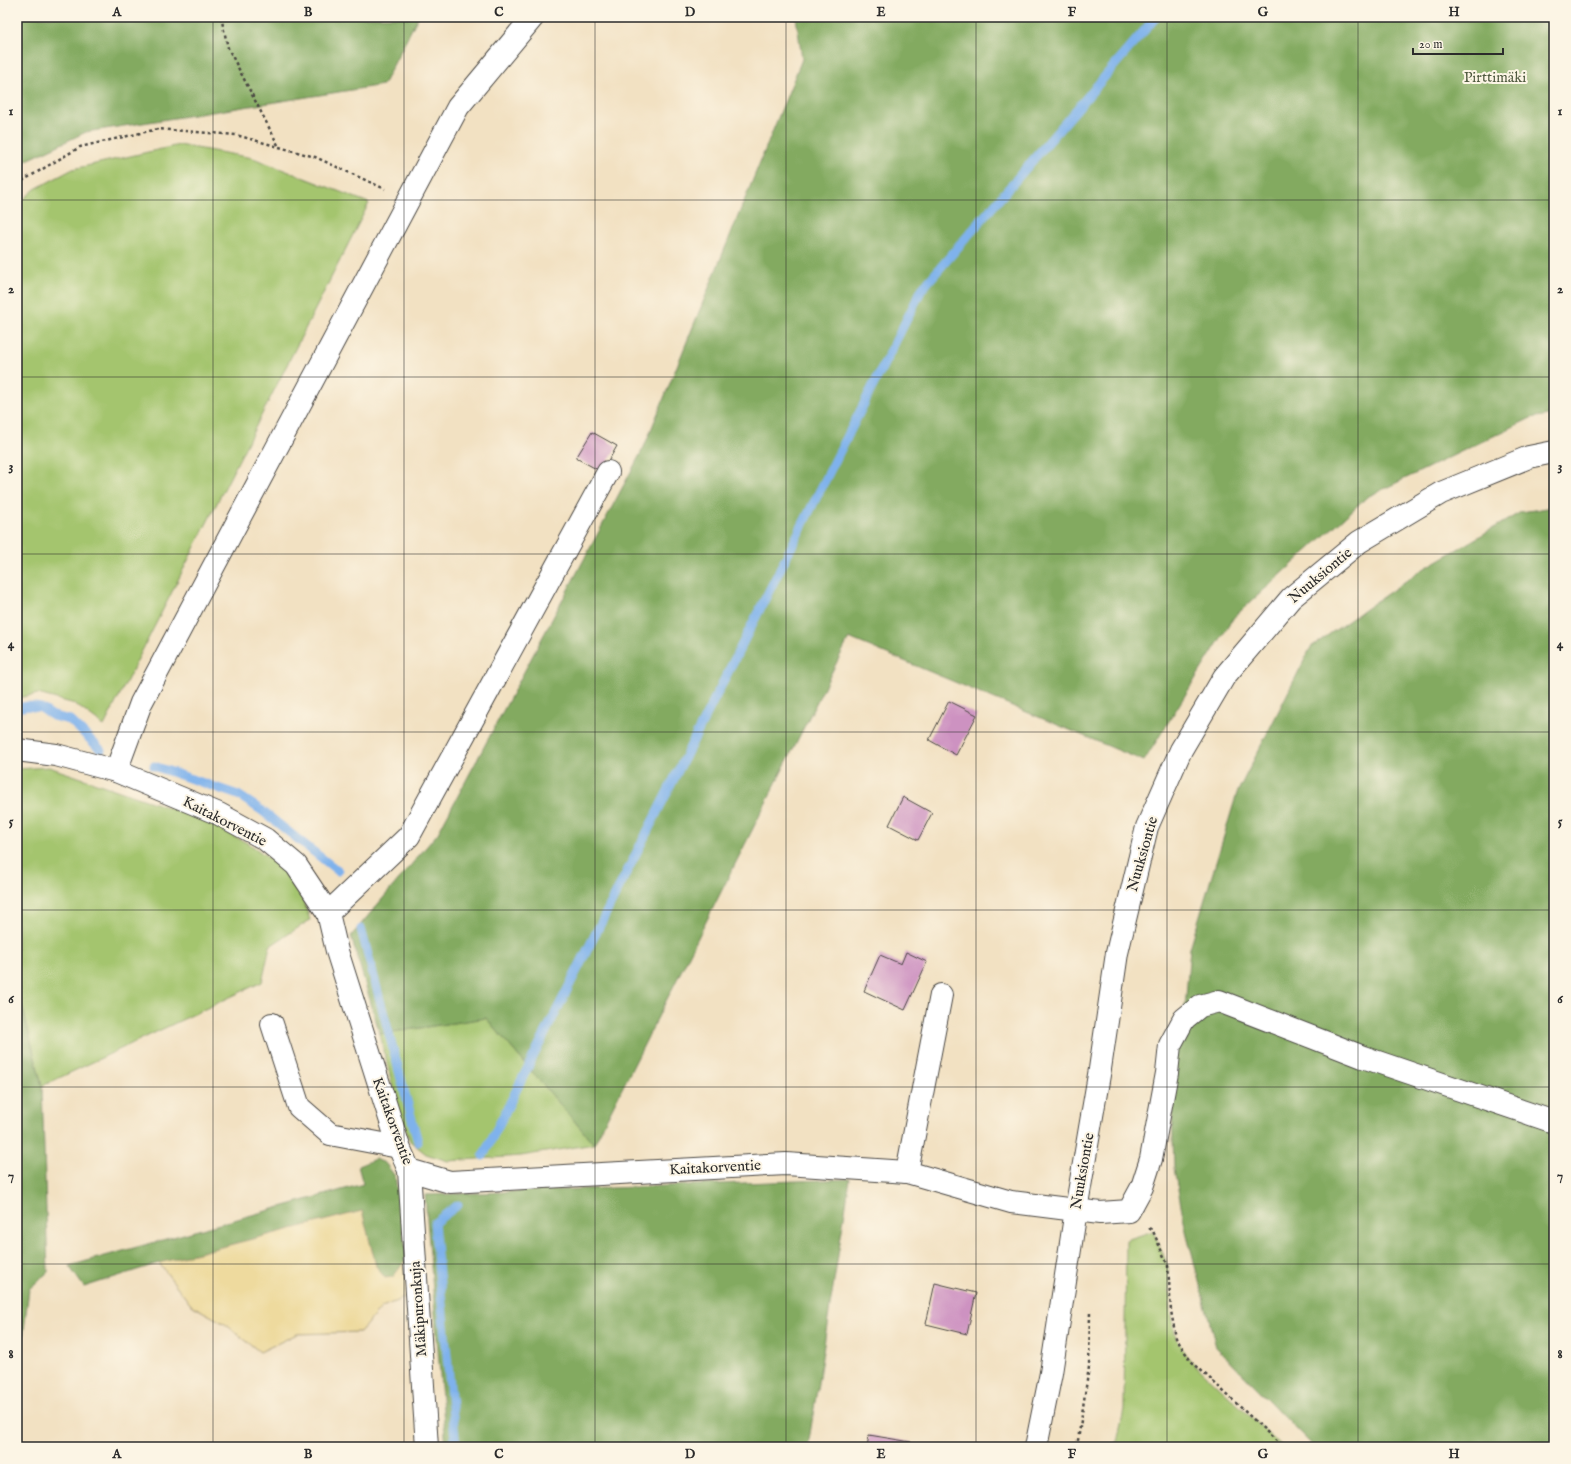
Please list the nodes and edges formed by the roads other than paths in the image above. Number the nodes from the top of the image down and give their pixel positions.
1 (533, 17) edge
2 (1554, 452) edge
3 (608, 472) dead end
4 (17, 750) edge
5 (116, 771) junction
6 (328, 913) junction
7 (942, 995) dead end
8 (272, 1024) dead end
9 (1554, 1122) edge
10 (399, 1147) junction
11 (409, 1170) junction
12 (907, 1172) junction
13 (1076, 1210) junction
14 (427, 1447) edge
15 (1036, 1447) edge

1 - 5 street
2 - 13 street, Nuuksiontie
3 - 6 street
4 - 5 street, Kaitakorventie
5 - 6 street, Kaitakorventie
6 - 10 street, Kaitakorventie
7 - 12 street
8 - 10 street
9 - 13 street, Kaitakorventie
10 - 11 street, Kaitakorventie
11 - 12 street, Kaitakorventie
11 - 14 street, Mäkipuronkuja
12 - 13 street, Kaitakorventie
13 - 15 street, Nuuksiontie

